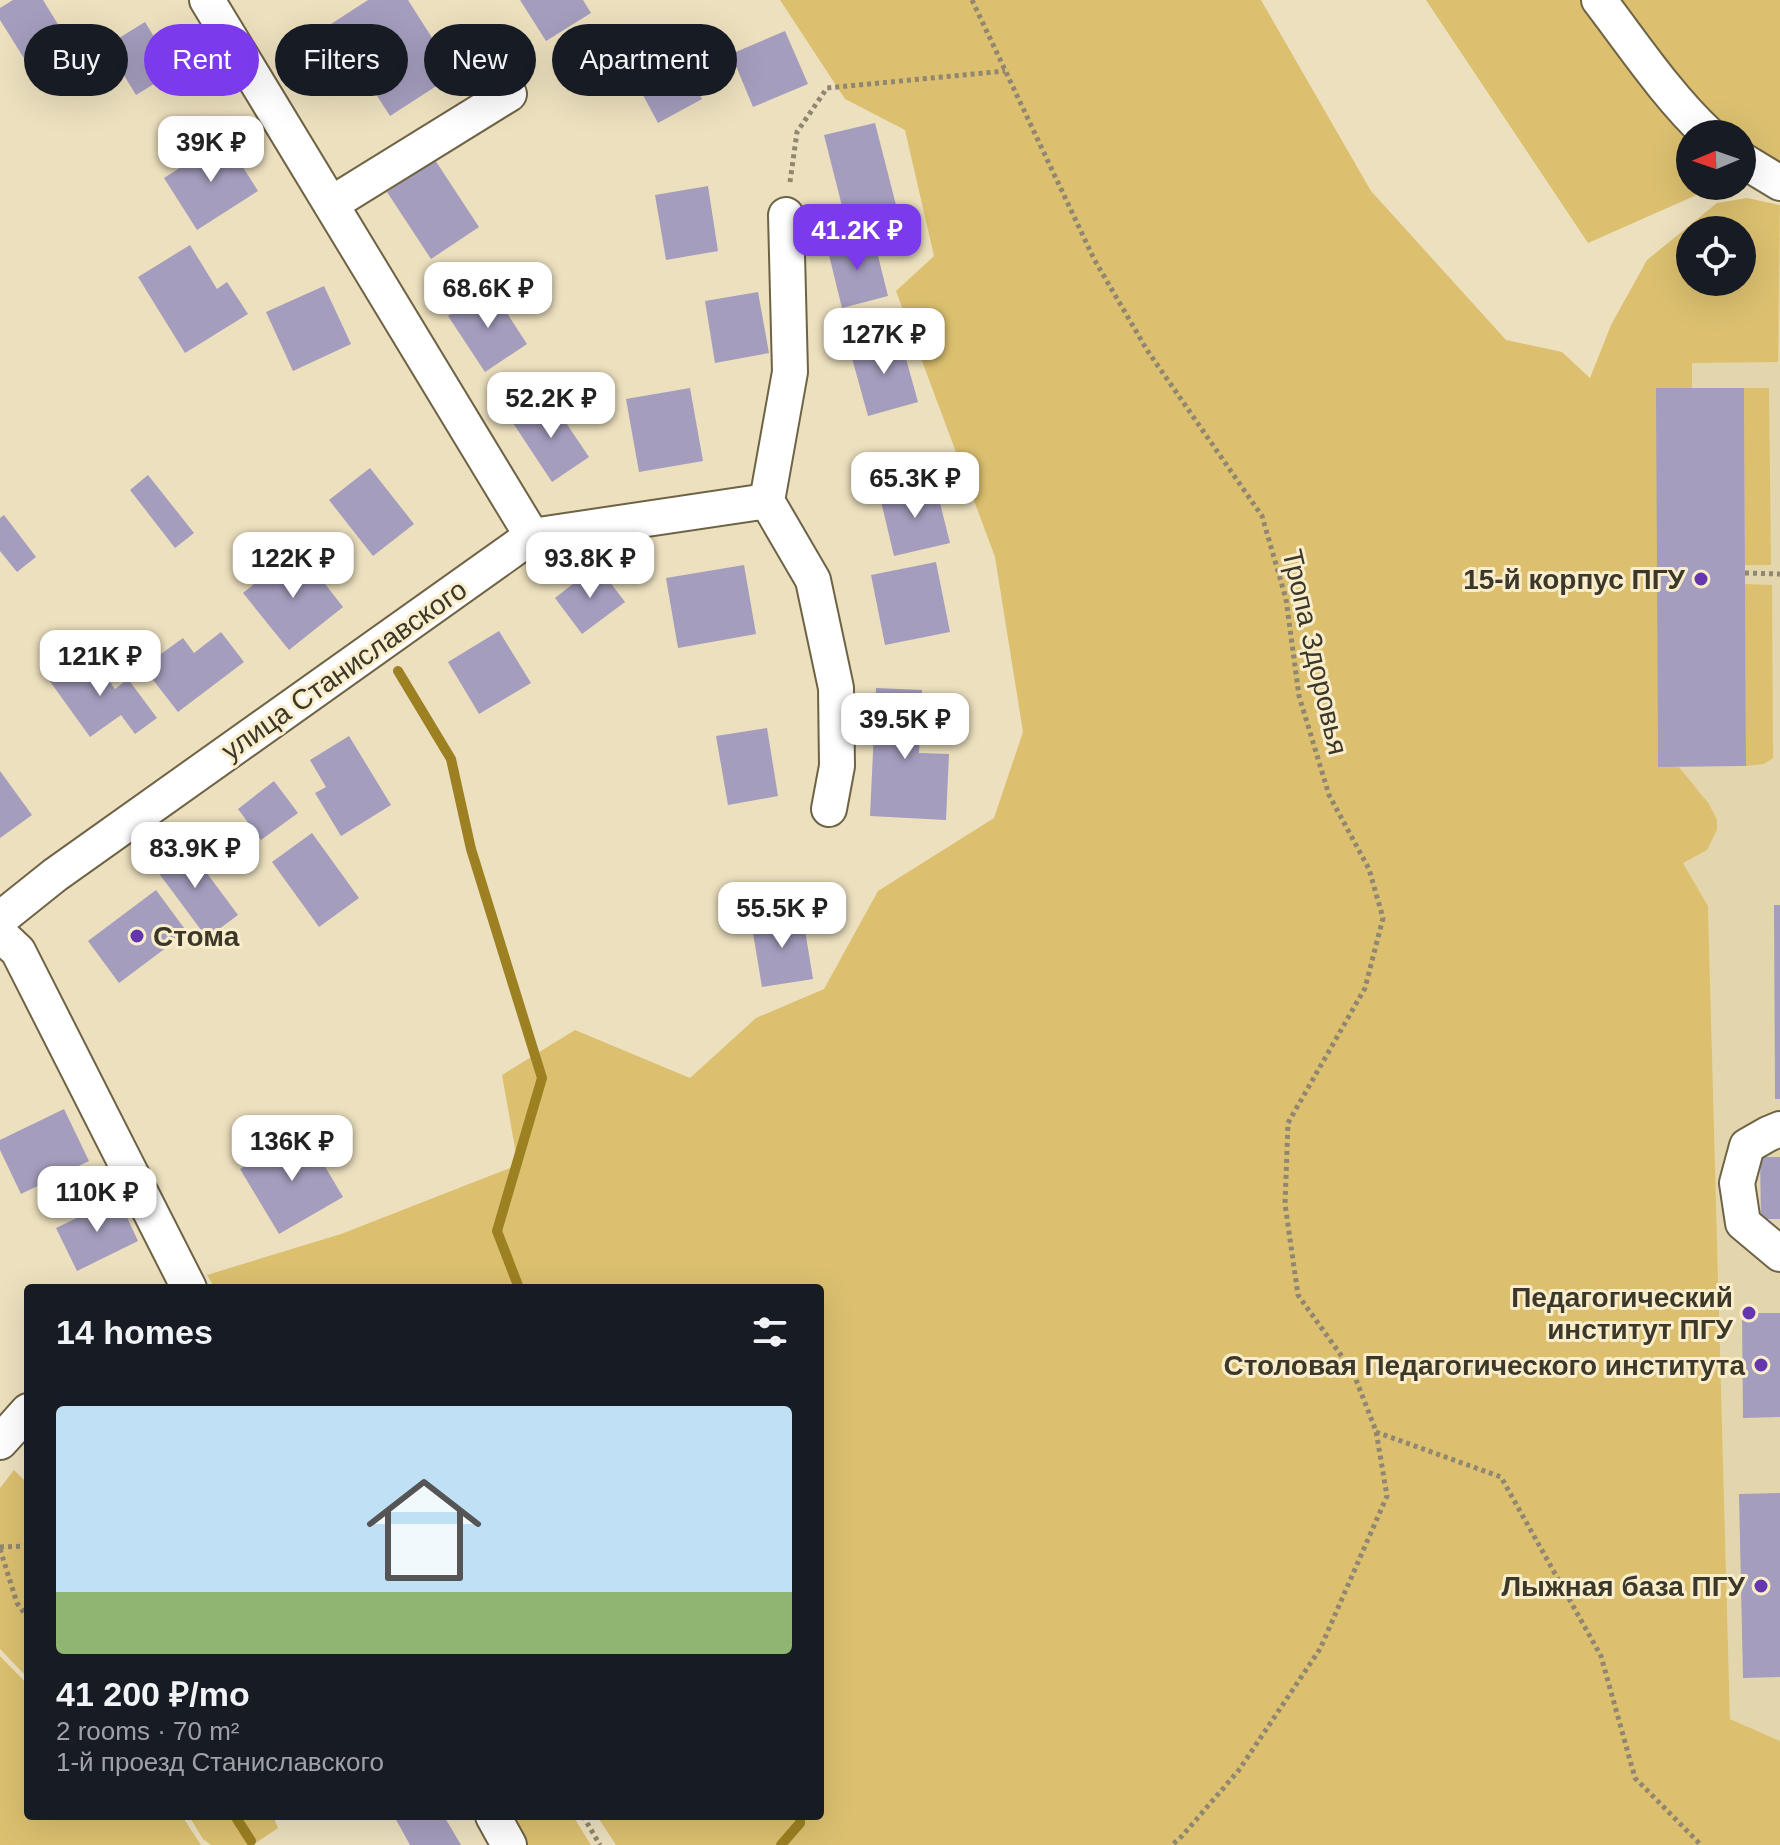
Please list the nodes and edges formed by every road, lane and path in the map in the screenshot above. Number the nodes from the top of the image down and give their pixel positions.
1 (207, 0) edge
2 (972, 0) edge
3 (1599, 0) edge
4 (1005, 71) junction
5 (506, 96) edge
6 (1695, 120) edge
7 (1756, 168) edge
8 (1780, 183) edge
9 (331, 204) junction
10 (786, 215) joint
11 (767, 501) junction
12 (532, 536) junction
13 (1745, 573) dead end
14 (1780, 574) edge
15 (829, 809) dead end
16 (0, 919) edge
17 (0, 934) edge
18 (1780, 1129) edge
19 (1780, 1254) edge
20 (187, 1284) edge
21 (24, 1415) edge
22 (1376, 1431) junction
23 (0, 1442) edge
24 (24, 1546) edge
25 (0, 1548) edge
26 (24, 1613) edge
27 (495, 1820) edge
28 (585, 1820) edge
29 (509, 1845) edge
30 (600, 1845) edge
31 (1172, 1845) edge
32 (1701, 1845) edge

1 - 9 street
2 - 4 path, Тропа Здоровья
3 - 6 street
4 - 10 path
4 - 22 path, Тропа Здоровья
5 - 9 street
7 - 8 street
9 - 12 street
10 - 11 street
11 - 12 street
11 - 15 street
12 - 16 street, улица Станиславского
13 - 14 path
17 - 20 street
18 - 19 street
21 - 23 street
22 - 31 path, Тропа Здоровья
22 - 32 path
24 - 25 path
25 - 26 path
27 - 29 street
28 - 30 path

